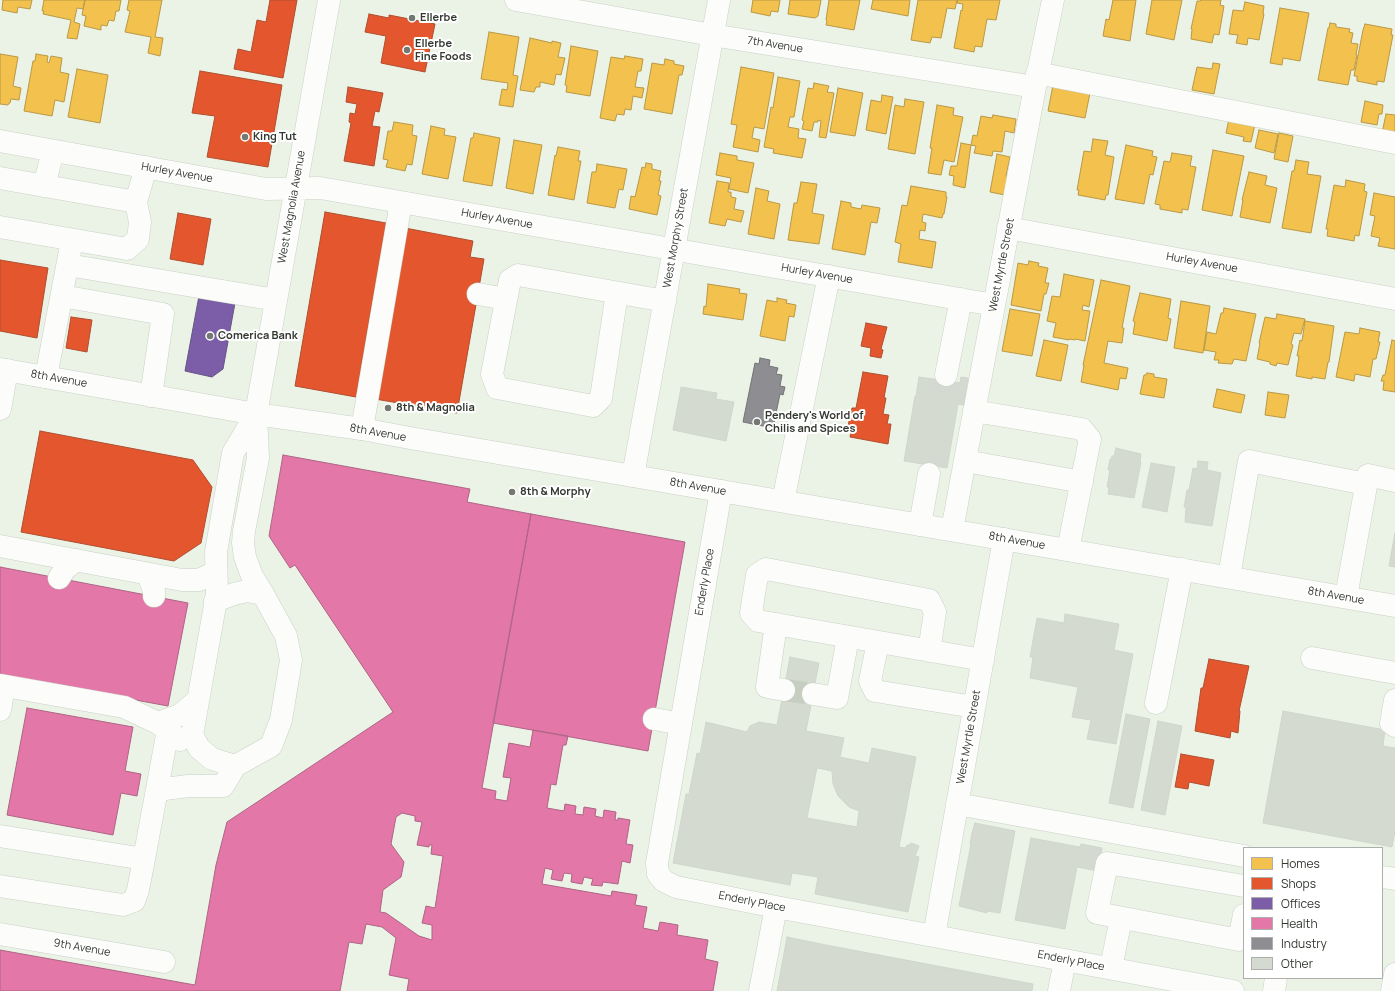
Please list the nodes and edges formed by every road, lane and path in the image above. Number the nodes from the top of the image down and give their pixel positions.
1 (328, 0) edge
2 (516, 0) edge
3 (718, 0) edge
4 (1052, 0) edge
5 (712, 35) junction
6 (1036, 80) junction
7 (0, 141) edge
8 (1395, 143) edge
9 (53, 150) junction
10 (146, 167) junction
11 (0, 178) edge
12 (44, 186) junction
13 (295, 189) junction
14 (136, 202) junction
15 (401, 202) junction
16 (0, 227) edge
17 (1008, 228) junction
18 (72, 240) junction
19 (674, 250) junction
20 (68, 265) junction
21 (829, 276) junction
22 (617, 293) junction
23 (478, 294) dead end
24 (62, 296) junction
25 (506, 299) junction
26 (961, 299) junction
27 (1395, 299) edge
28 (276, 300) junction
29 (664, 301) junction
30 (994, 305) junction
31 (3, 370) edge
32 (946, 375) dead end
33 (46, 377) junction
34 (151, 396) junction
35 (0, 409) edge
36 (974, 411) junction
37 (256, 414) junction
38 (362, 429) junction
39 (965, 461) junction
40 (929, 474) dead end
41 (633, 476) junction
42 (1395, 480) edge
43 (1082, 482) junction
44 (1366, 484) junction
45 (721, 491) junction
46 (783, 501) junction
47 (920, 525) junction
48 (952, 530) junction
49 (1004, 539) junction
50 (0, 546) edge
51 (1068, 550) junction
52 (76, 560) junction
53 (1182, 569) junction
54 (216, 572) junction
55 (148, 574) junction
56 (1229, 577) junction
57 (59, 578) dead end
58 (263, 594) junction
59 (154, 596) dead end
60 (1346, 597) junction
61 (215, 601) junction
62 (1395, 606) edge
63 (776, 624) junction
64 (848, 637) junction
65 (878, 642) junction
66 (929, 651) junction
67 (1312, 658) dead end
68 (983, 660) junction
69 (1395, 673) edge
70 (2, 685) edge
71 (784, 690) tunnel mouth
72 (813, 694) tunnel mouth
73 (198, 700) junction
74 (1395, 700) edge
75 (1156, 703) dead end
76 (974, 707) junction
77 (0, 710) edge
78 (654, 719) dead end
79 (681, 724) junction
80 (1395, 726) edge
81 (163, 727) junction
82 (212, 759) junction
83 (235, 766) junction
84 (156, 790) junction
85 (957, 804) junction
86 (0, 836) edge
87 (1243, 856) edge
88 (144, 859) junction
89 (1383, 877) edge
90 (1395, 879) edge
91 (0, 886) edge
92 (1243, 886) edge
93 (776, 907) junction
94 (1121, 918) junction
95 (1243, 920) edge
96 (0, 934) edge
97 (934, 936) junction
98 (1065, 960) junction
99 (164, 962) dead end
100 (1111, 968) junction
101 (1395, 974) edge
102 (1276, 979) edge
103 (760, 991) edge
104 (1059, 991) edge
105 (1233, 991) edge
106 (1274, 991) edge
107 (1392, 991) edge

1 - 13 street, West Magnolia Avenue
2 - 5 street, 7th Avenue
3 - 5 street, West Morphy Street
4 - 6 street, West Myrtle Street
5 - 6 street, 7th Avenue
5 - 19 street, West Morphy Street
6 - 8 street, 7th Avenue
6 - 17 street, West Myrtle Street
7 - 9 street, Hurley Avenue
9 - 10 street, Hurley Avenue
9 - 12 street
10 - 13 street, Hurley Avenue
10 - 14 street
11 - 12 street
12 - 14 street
13 - 15 street, Hurley Avenue
13 - 28 street, West Magnolia Avenue
14 - 18 street
15 - 19 street, Hurley Avenue
15 - 38 street
16 - 18 street
17 - 27 street, Hurley Avenue
17 - 30 street, West Myrtle Street
18 - 20 street
19 - 21 street, Hurley Avenue
19 - 29 street, West Morphy Street
20 - 24 street
20 - 28 street
21 - 26 street, Hurley Avenue
21 - 46 street
22 - 25 street
22 - 25 street
22 - 29 street
23 - 25 street
24 - 33 street
24 - 34 street
26 - 30 street, Hurley Avenue
26 - 32 street
28 - 37 street, West Magnolia Avenue
29 - 41 street, West Morphy Street
30 - 36 street, West Myrtle Street
31 - 33 street, 8th Avenue
31 - 35 street
33 - 34 street, 8th Avenue
34 - 37 street, 8th Avenue
36 - 39 street, West Myrtle Street
36 - 43 street
37 - 38 street, 8th Avenue
37 - 54 street
37 - 58 street
38 - 41 street, 8th Avenue
39 - 43 street
39 - 48 street, West Myrtle Street
40 - 47 street
41 - 45 street, 8th Avenue
42 - 44 street
43 - 51 street
44 - 56 street
44 - 60 street
45 - 46 street, 8th Avenue
45 - 79 street, Enderly Place
46 - 47 street, 8th Avenue
47 - 48 street, 8th Avenue
48 - 49 street, 8th Avenue
49 - 51 street, 8th Avenue
49 - 68 street, West Myrtle Street
50 - 52 street
51 - 53 street, 8th Avenue
52 - 55 street
52 - 57 street
53 - 56 street, 8th Avenue
53 - 75 street
54 - 55 street
54 - 61 street
55 - 59 street
56 - 60 street, 8th Avenue
58 - 61 street
58 - 83 street
60 - 62 street, 8th Avenue
61 - 73 street
63 - 64 street
63 - 66 street
63 - 71 street
64 - 65 street
64 - 72 street
65 - 66 street
65 - 76 street
66 - 68 street
67 - 69 street
68 - 76 street, West Myrtle Street
70 - 77 street
70 - 81 street
73 - 81 street
73 - 82 street
74 - 80 street
76 - 85 street, West Myrtle Street
78 - 79 street
79 - 93 street, Enderly Place
81 - 82 street
81 - 84 street
82 - 83 street
83 - 84 street
84 - 88 street
85 - 87 street
85 - 97 street, West Myrtle Street
86 - 88 street
88 - 91 street
89 - 90 street
92 - 94 street
93 - 97 street, Enderly Place
93 - 103 street
94 - 95 street
94 - 100 street
96 - 99 street, 9th Avenue
97 - 98 street, Enderly Place
98 - 100 street, Enderly Place
98 - 104 street
100 - 105 street, Enderly Place
101 - 107 street
102 - 106 street

